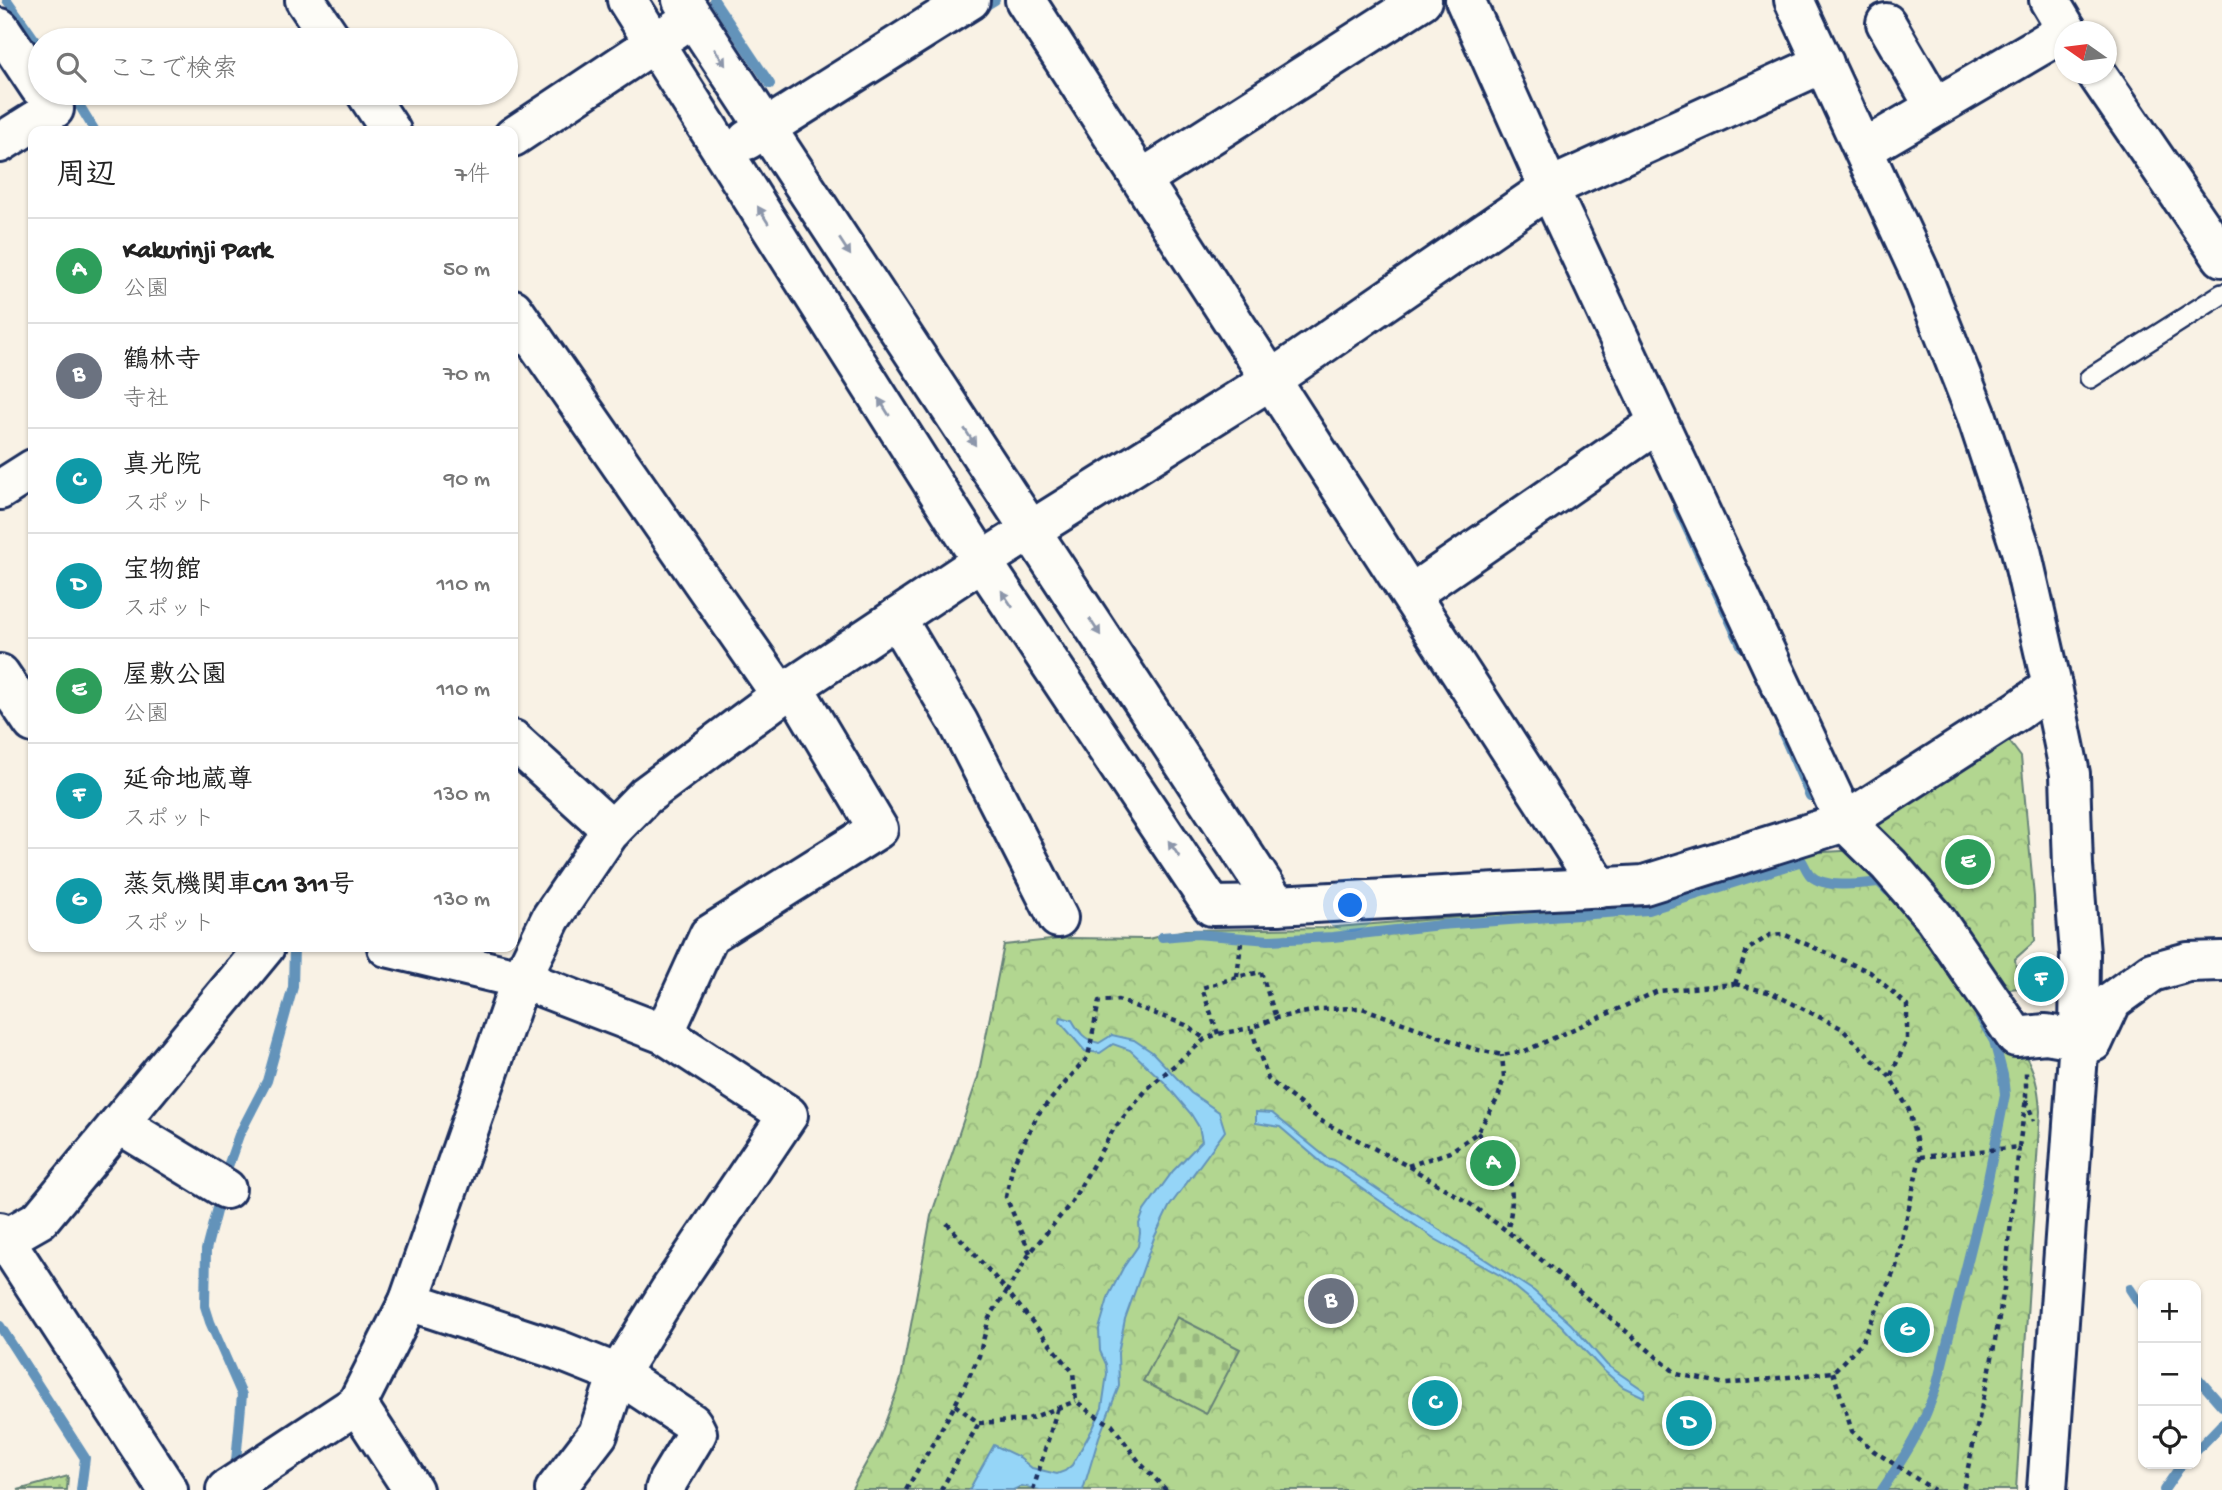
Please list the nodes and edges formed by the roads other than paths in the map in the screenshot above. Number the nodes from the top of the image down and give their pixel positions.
1 (305, 0) edge
2 (627, 0) edge
3 (970, 0) edge
4 (1026, 0) edge
5 (1422, 0) edge
6 (1465, 0) edge
7 (1794, 0) edge
8 (688, 8) edge
9 (1886, 23) dead end
10 (2054, 26) edge
11 (0, 28) edge
12 (324, 28) edge
13 (655, 44) junction
14 (1824, 63) junction
15 (28, 70) edge
16 (2104, 84) edge
17 (51, 105) edge
18 (374, 105) edge
19 (1935, 107) junction
20 (388, 126) edge
21 (766, 127) junction
22 (518, 135) edge
23 (0, 143) edge
24 (1864, 149) junction
25 (725, 155) junction
26 (1142, 179) junction
27 (1540, 194) junction
28 (2222, 257) edge
29 (2222, 293) edge
30 (518, 316) edge
31 (2090, 378) dead end
32 (1272, 379) junction
33 (1649, 430) junction
34 (28, 472) edge
35 (0, 490) edge
36 (1031, 530) junction
37 (982, 561) junction
38 (1411, 594) junction
39 (896, 618) junction
40 (0, 674) edge
41 (2052, 686) junction
42 (787, 691) junction
43 (28, 716) edge
44 (518, 745) edge
45 (1844, 822) junction
46 (612, 830) junction
47 (1600, 888) junction
48 (1277, 905) junction
49 (1058, 918) dead end
50 (254, 952) edge
51 (408, 952) edge
52 (2222, 961) edge
53 (521, 979) junction
54 (664, 1034) junction
55 (2079, 1040) junction
56 (120, 1124) junction
57 (226, 1189) dead end
58 (3, 1235) edge
59 (410, 1301) junction
60 (618, 1374) junction
61 (357, 1404) junction
62 (168, 1490) edge
63 (226, 1490) edge
64 (413, 1490) edge
65 (555, 1490) edge
66 (665, 1490) edge
67 (2047, 1490) edge

1 - 12 street
2 - 13 street
3 - 21 street
4 - 26 street
5 - 26 street
6 - 27 street
7 - 14 street
8 - 13 street
8 -> 21 street
9 - 19 street
10 - 19 street
11 - 15 street
13 - 22 street
13 - 25 street
14 - 24 street
14 - 27 street
16 - 28 street
17 - 23 street
18 - 20 street
19 - 24 street
21 - 25 street
21 -> 36 street
24 - 41 street
37 -> 25 street
26 - 32 street
27 - 32 street
27 - 33 street
29 - 31 lane
30 - 42 street
32 - 36 street
32 - 38 street
33 - 38 street
33 - 45 street
34 - 35 street
36 - 37 street
36 -> 48 street
37 - 39 street
48 -> 37 street
38 - 47 street
39 - 42 street
39 - 49 street
40 - 43 street
41 - 45 street
41 - 55 street
42 - 46 street
42 - 54 street
44 - 46 street
45 - 47 street
45 - 55 street
46 - 53 street
47 - 48 street
50 - 56 street
51 - 53 street
52 - 55 street
53 - 54 street
53 - 59 street
54 - 60 street
55 - 67 street
56 - 57 street
56 - 58 street
58 - 62 street
59 - 60 street
59 - 61 street
60 - 65 street
60 - 66 street
61 - 63 street
61 - 64 street

